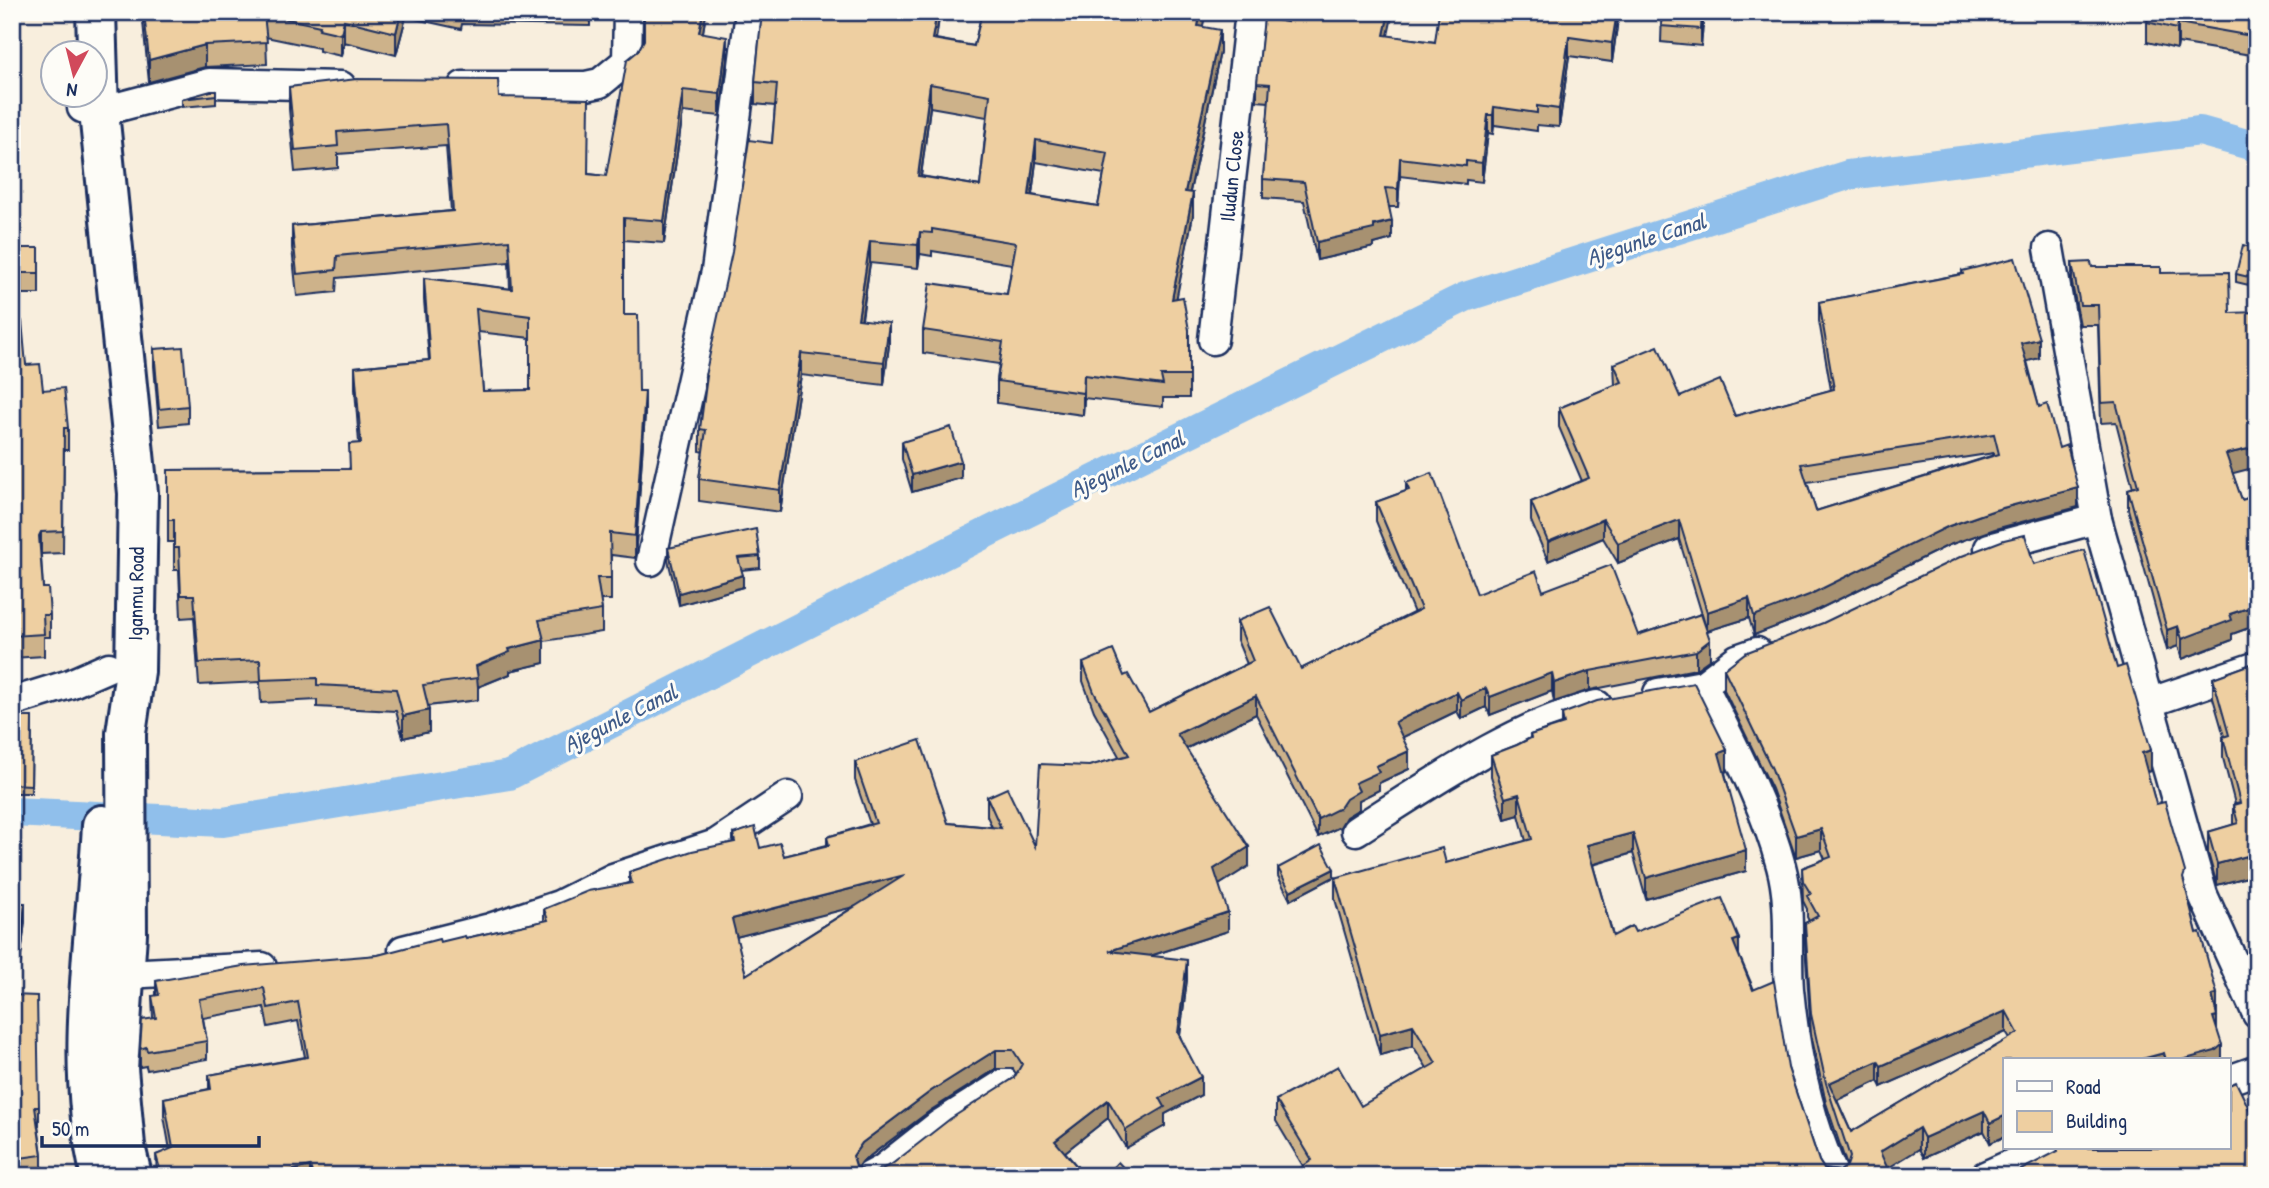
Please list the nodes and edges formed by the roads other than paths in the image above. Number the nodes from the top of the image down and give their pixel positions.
1 (79, 12) edge
2 (96, 12) edge
3 (628, 12) edge
4 (750, 12) edge
5 (1250, 12) edge
6 (80, 38) edge
7 (94, 38) edge
8 (364, 86) edge
9 (434, 86) edge
10 (108, 101) edge
11 (88, 108) edge
12 (88, 108) edge
13 (2049, 248) dead end
14 (1213, 340) dead end
15 (2097, 519) junction
16 (1966, 557) edge
17 (651, 561) dead end
18 (1782, 642) edge
19 (2257, 666) edge
20 (109, 667) junction
21 (1703, 685) junction
22 (12, 702) edge
23 (2151, 702) junction
24 (117, 726) junction
25 (788, 796) dead end
26 (1356, 831) dead end
27 (112, 932) junction
28 (376, 957) edge
29 (284, 966) edge
30 (125, 974) junction
31 (2257, 1014) edge
32 (2257, 1070) edge
33 (2230, 1080) edge
34 (1005, 1083) edge
35 (2043, 1150) edge
36 (101, 1176) edge
37 (132, 1176) edge
38 (870, 1176) edge
39 (1834, 1176) edge
40 (1985, 1176) edge

1 - 6 main road
2 - 7 main road, Iganmu Road
3 - 9 street
4 - 17 street
5 - 14 street, Iludun Close
8 - 10 street
11 - 20 main road, Iganmu Road
12 - 24 main road, Iganmu Road
13 - 15 street
15 - 16 street
15 - 23 street
18 - 21 street
19 - 23 street
20 - 22 street
20 - 24 main road, Iganmu Road
21 - 26 street
21 - 39 street
23 - 31 street
24 - 27 main road, Iganmu Road
25 - 28 street
27 - 30 main road, Iganmu Road
27 - 36 main road, Iganmu Road
29 - 30 street
30 - 37 main road, Iganmu Road
32 - 33 street
34 - 38 street
35 - 40 street

